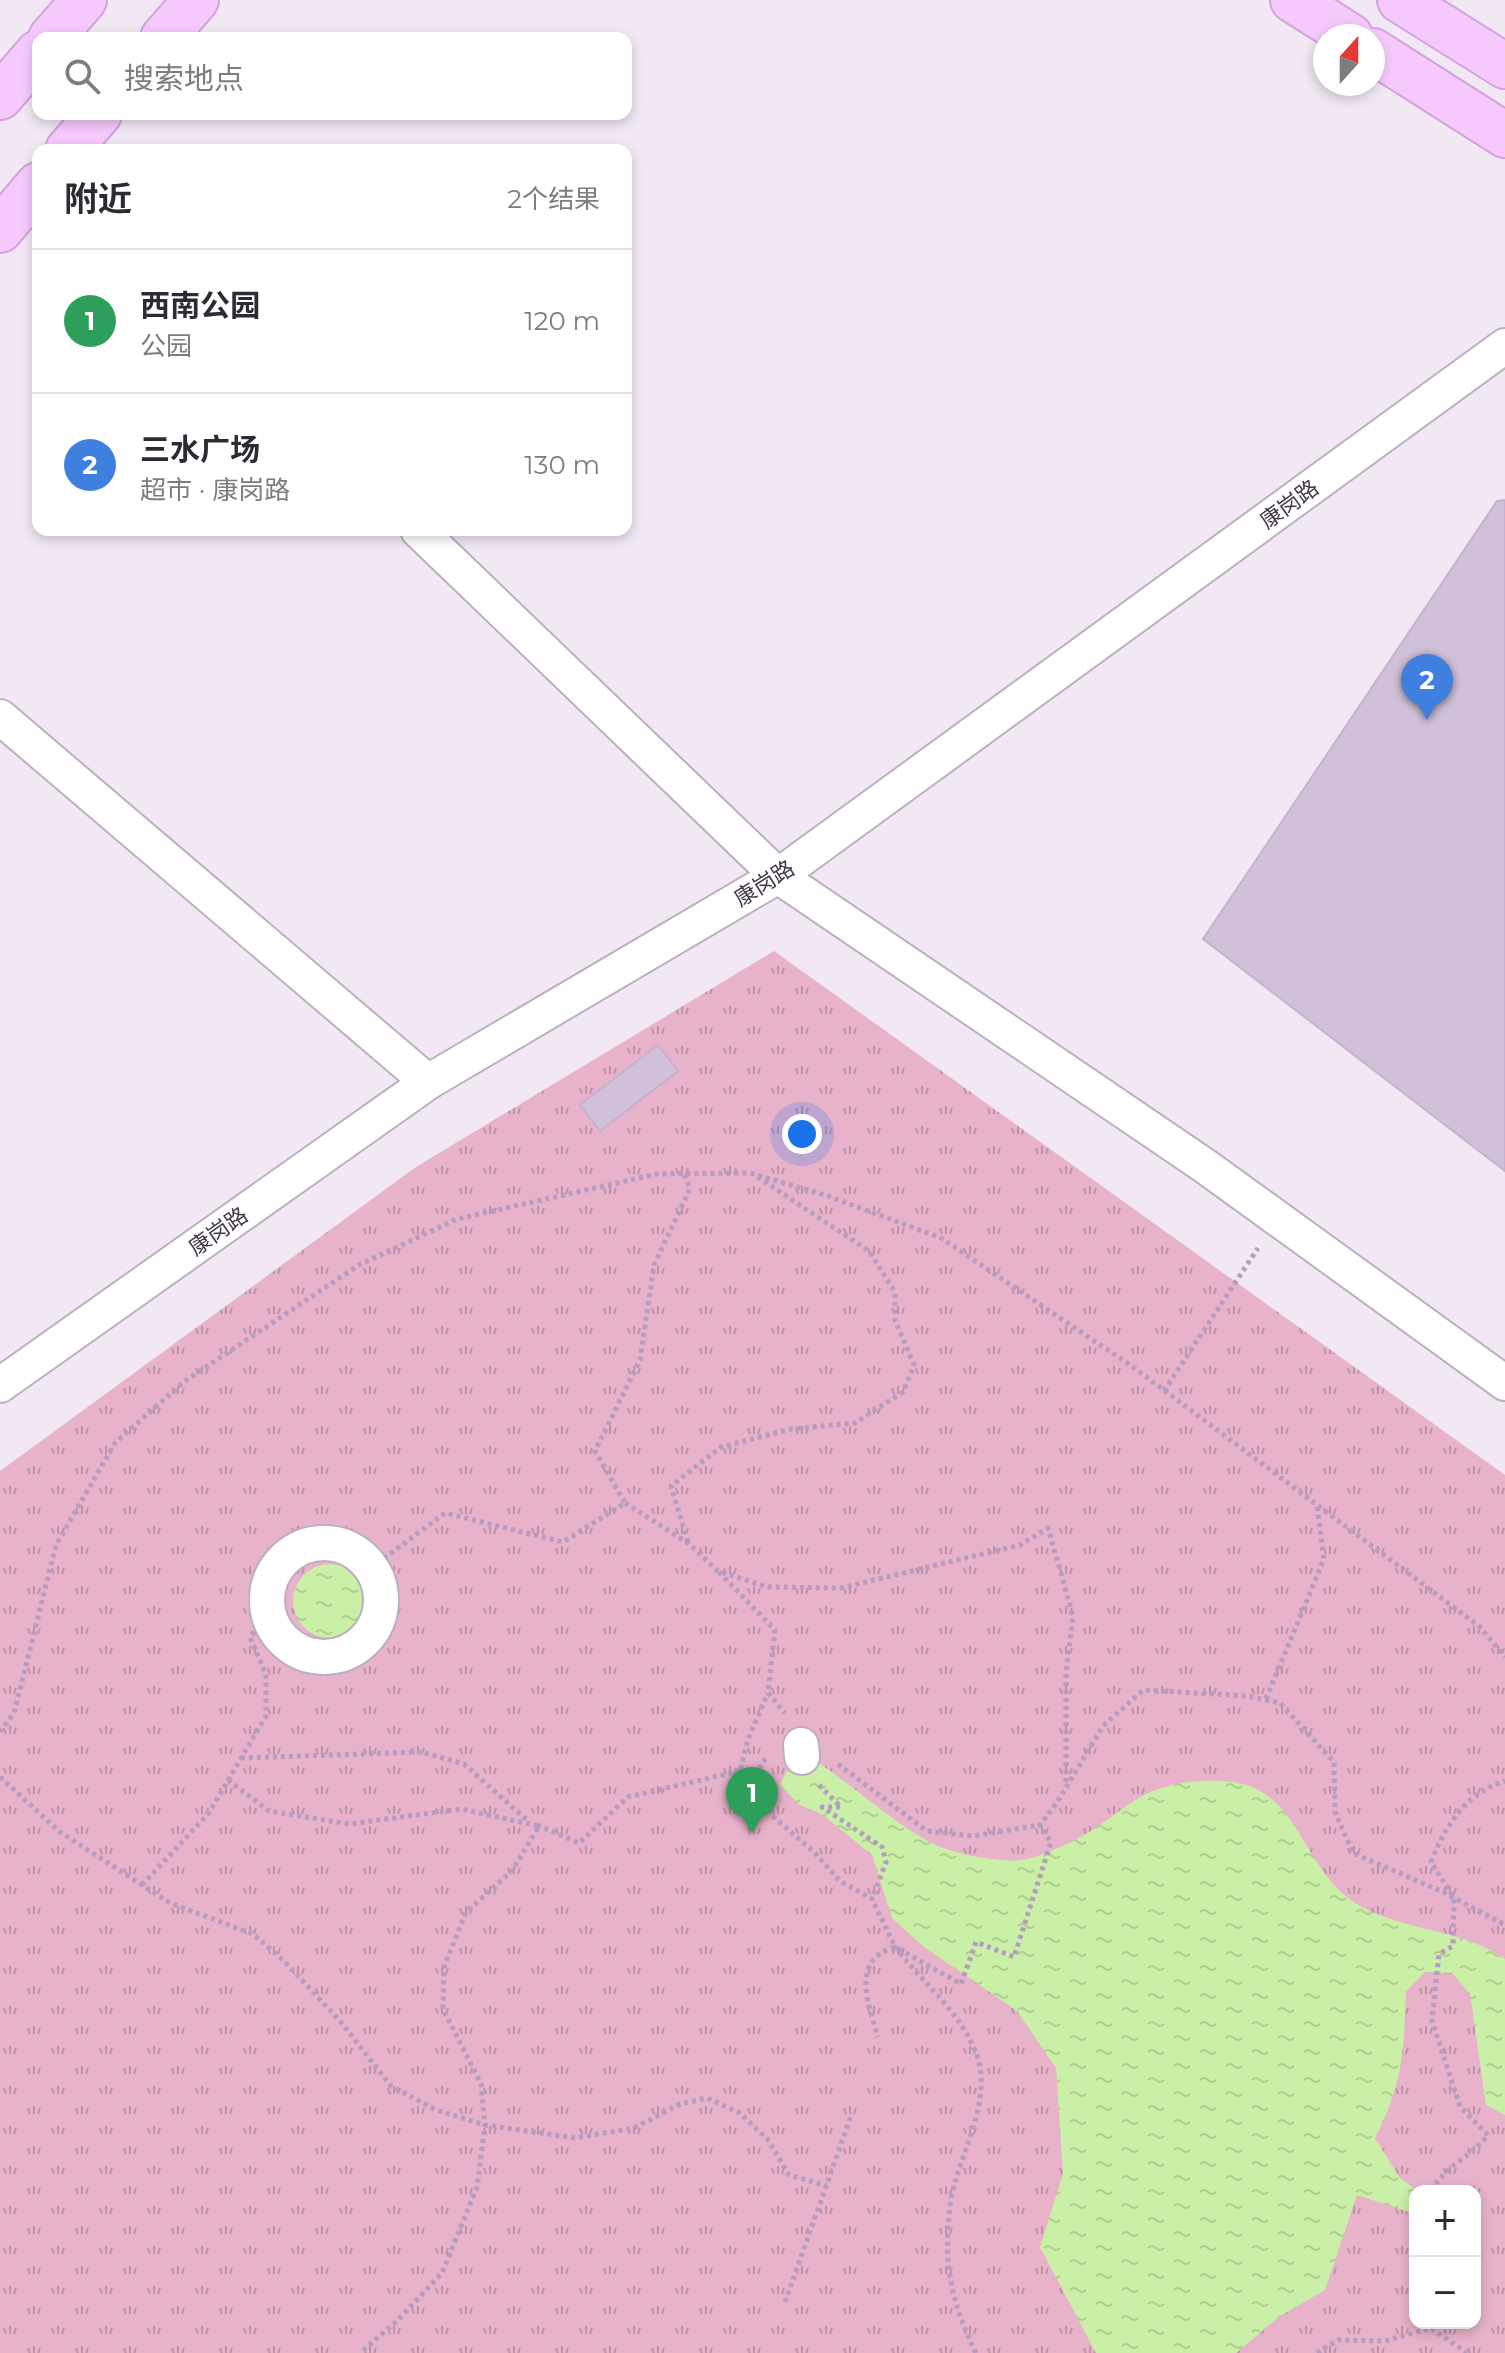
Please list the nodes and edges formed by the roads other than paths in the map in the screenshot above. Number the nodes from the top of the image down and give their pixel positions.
1 (84, 0) edge
2 (196, 0) edge
3 (1293, 0) edge
4 (1400, 0) edge
5 (1331, 24) edge
6 (56, 32) edge
7 (168, 32) edge
8 (1385, 59) edge
9 (32, 60) edge
10 (1505, 66) edge
11 (0, 97) edge
12 (94, 120) edge
13 (1505, 135) edge
14 (73, 144) edge
15 (32, 192) edge
16 (0, 230) edge
17 (1505, 346) edge
18 (424, 536) edge
19 (0, 717) edge
20 (778, 876) junction
21 (428, 1082) junction
22 (1505, 1383) edge
23 (0, 1385) edge
24 (371, 1568) joint

1 - 6 street
2 - 7 street
3 - 5 street
4 - 10 street
8 - 13 street
9 - 11 street
12 - 14 street
15 - 16 street
17 - 20 street, 康岗路
18 - 20 street
19 - 21 street
20 - 21 street, 康岗路
20 - 22 street
21 - 23 street, 康岗路
24 - 24 street

